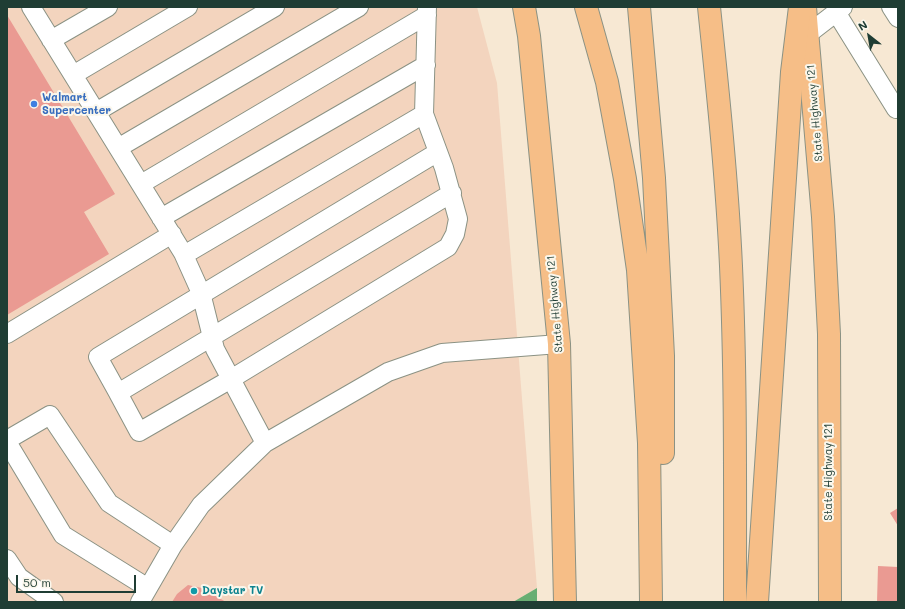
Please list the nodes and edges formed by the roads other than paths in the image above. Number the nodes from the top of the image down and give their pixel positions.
1 (32, 7) edge
2 (108, 7) edge
3 (188, 7) edge
4 (275, 7) edge
5 (359, 7) edge
6 (524, 7) edge
7 (586, 7) edge
8 (639, 7) edge
9 (709, 7) edge
10 (800, 7) edge
11 (805, 7) edge
12 (891, 7) edge
13 (839, 10) edge
14 (427, 11) edge
15 (898, 18) edge
16 (808, 34) junction
17 (51, 40) junction
18 (426, 65) junction
19 (73, 75) junction
20 (898, 108) edge
21 (96, 112) junction
22 (424, 114) junction
23 (118, 148) junction
24 (438, 152) junction
25 (141, 184) junction
26 (452, 193) junction
27 (162, 218) junction
28 (172, 234) junction
29 (184, 255) junction
30 (206, 290) junction
31 (7, 334) edge
32 (211, 337) junction
33 (559, 344) junction
34 (231, 379) junction
35 (118, 393) junction
36 (7, 441) edge
37 (265, 443) junction
38 (173, 545) junction
39 (9, 568) edge
40 (144, 595) edge
41 (54, 602) edge
42 (565, 602) edge
43 (651, 602) edge
44 (664, 602) edge
45 (735, 602) edge
46 (758, 602) edge
47 (830, 602) edge

1 - 17 lane
2 - 17 lane
3 - 19 lane
4 - 21 lane
5 - 23 lane
6 - 33 main road, State Highway 121
7 - 43 main road
8 - 44 main road
9 - 45 main road
10 - 46 main road
11 - 16 main road, State Highway 121
12 - 15 lane
13 - 16 lane
13 - 20 lane
14 - 18 lane
14 - 25 lane
16 - 47 main road, State Highway 121
17 - 19 lane
18 - 22 lane
18 - 27 lane
19 - 21 lane
21 - 23 lane
22 - 24 lane
22 - 29 lane
23 - 25 lane
24 - 26 lane
24 - 30 lane
25 - 27 lane
26 - 32 lane
26 - 34 lane
27 - 28 lane
28 - 29 lane
28 - 31 lane
29 - 30 lane
30 - 32 lane
30 - 35 lane
32 - 34 lane
32 - 35 lane
33 - 37 lane
33 - 42 main road, State Highway 121
34 - 35 lane
34 - 37 lane
36 - 38 lane
36 - 40 lane
37 - 38 lane
38 - 40 lane
39 - 41 lane

